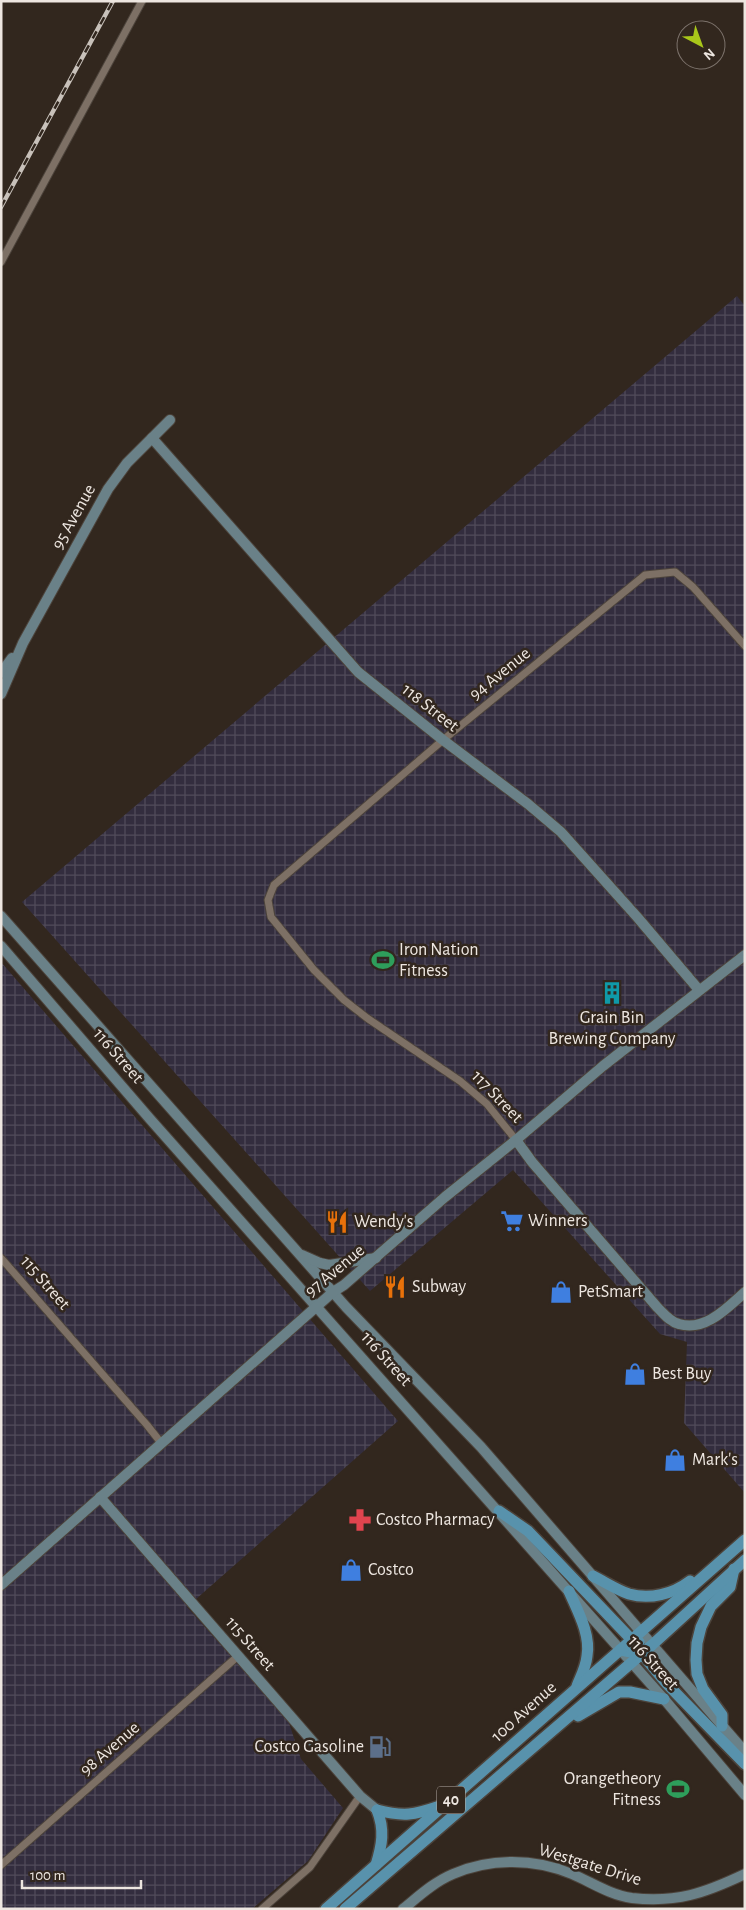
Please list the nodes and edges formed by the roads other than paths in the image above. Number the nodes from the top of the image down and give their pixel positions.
1 (142, 1) edge
2 (1, 262) edge
3 (170, 420) dead end
4 (152, 438) junction
5 (23, 643) junction
6 (745, 646) edge
7 (1, 674) edge
8 (1, 694) edge
9 (443, 740) junction
10 (268, 900) joint
11 (1, 916) edge
12 (1, 946) edge
13 (745, 955) edge
14 (699, 990) junction
15 (516, 1140) junction
16 (298, 1253) junction
17 (1, 1258) edge
18 (376, 1258) junction
19 (333, 1292) junction
20 (745, 1292) edge
21 (316, 1308) junction
22 (162, 1444) junction
23 (100, 1497) junction
24 (499, 1511) junction
25 (745, 1540) edge
26 (745, 1560) edge
27 (715, 1567) junction
28 (734, 1569) junction
29 (593, 1576) junction
30 (1, 1585) edge
31 (569, 1591) junction
32 (636, 1636) junction
33 (652, 1645) junction
34 (620, 1650) junction
35 (642, 1654) junction
36 (238, 1656) junction
37 (631, 1663) junction
38 (575, 1690) junction
39 (664, 1699) junction
40 (722, 1726) junction
41 (549, 1734) junction
42 (745, 1752) edge
43 (745, 1764) edge
44 (745, 1795) edge
45 (360, 1796) junction
46 (448, 1803) junction
47 (377, 1810) junction
48 (1, 1865) edge
49 (376, 1865) junction
50 (745, 1874) edge
51 (262, 1909) edge
52 (326, 1909) edge
53 (345, 1909) edge
54 (403, 1909) edge

1 - 2 street
3 - 4 street, 95 Avenue
4 - 5 street, 95 Avenue
4 - 9 street, 118 Street
5 - 7 street, 95 Avenue
5 - 8 street, 95 Avenue
6 - 9 street, 94 Avenue
9 - 10 street, 94 Avenue
9 - 14 street, 118 Street
10 - 15 street, 117 Street
11 - 16 street, 116 Street
12 - 21 street, 116 Street
13 - 14 street, 97 Avenue
14 - 15 street, 97 Avenue
15 - 18 street, 97 Avenue
15 - 20 street, 117 Street
16 - 18 street
16 - 19 street, 116 Street
17 - 22 street, 115 Street
18 - 19 street, 97 Avenue
19 - 21 street, 97 Avenue
19 - 29 street, 116 Street
21 - 22 street, 97 Avenue
21 - 24 street, 116 Street
22 - 23 street, 97 Avenue
23 - 30 street, 97 Avenue
23 - 36 street, 115 Street
24 - 31 street, 116 Street
24 - 32 main road
25 - 27 main road, 100 Avenue / 40
26 - 28 main road, 100 Avenue / 40
27 - 29 main road
27 - 32 main road, 100 Avenue / 40
28 - 33 main road, 100 Avenue / 40
28 - 40 main road
29 - 32 street, 116 Street
31 - 34 street, 116 Street
31 - 38 main road
32 - 33 main road
32 - 34 main road, 100 Avenue / 40
33 - 35 main road, 100 Avenue / 40
33 - 40 street, 116 Street
34 - 35 main road
34 - 37 street, 116 Street
34 - 38 main road, 100 Avenue / 40
35 - 37 main road, 100 Avenue / 40
35 - 43 main road
36 - 45 street, 115 Street
36 - 48 street, 98 Avenue
37 - 39 street, 116 Street
37 - 41 main road, 100 Avenue / 40
38 - 46 main road, 100 Avenue / 40
39 - 41 main road
39 - 44 street, 116 Street
40 - 42 street, 116 Street
41 - 53 main road, 100 Avenue / 40
45 - 47 street, 115 Street
45 - 51 street
46 - 47 main road
46 - 49 main road, 100 Avenue / 40
47 - 49 main road
49 - 52 main road, 100 Avenue / 40
50 - 54 street, Westgate Drive

